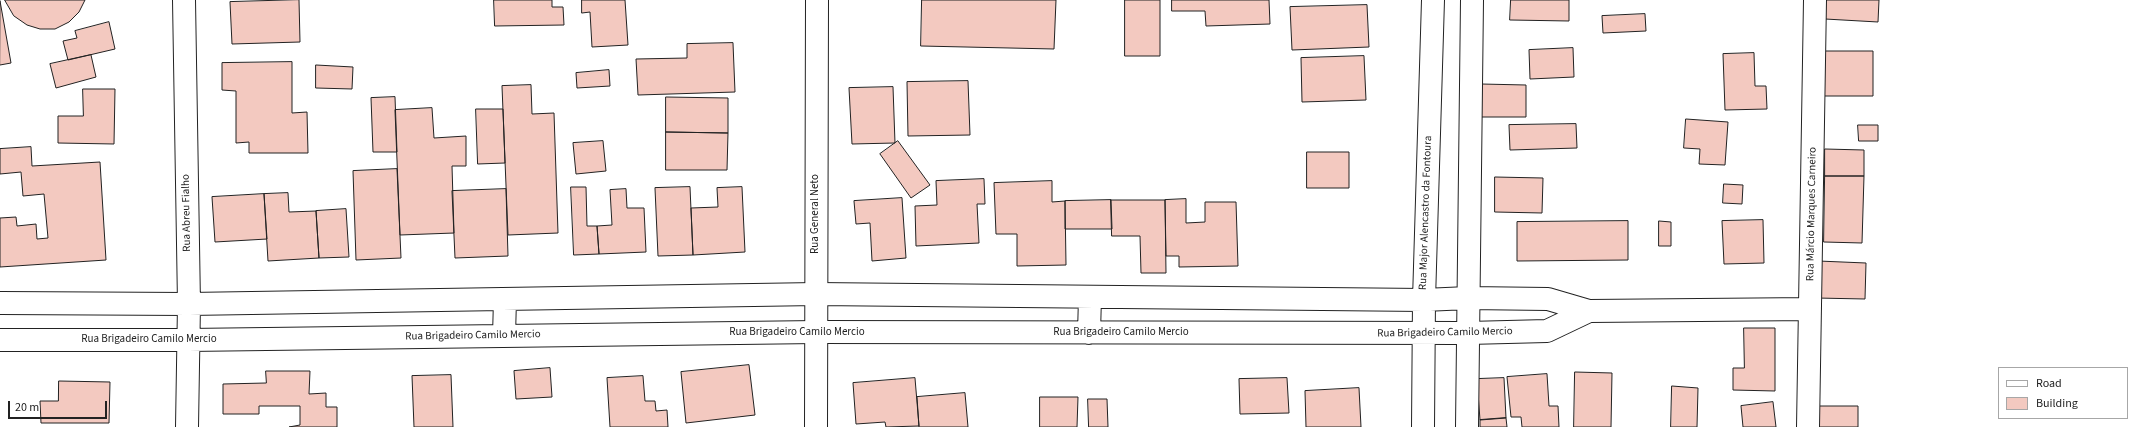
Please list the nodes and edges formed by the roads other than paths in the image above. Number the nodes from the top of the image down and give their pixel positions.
1 (184, 0) edge
2 (816, 0) edge
3 (1433, 0) edge
4 (1472, 0) edge
5 (1815, 0) edge
6 (816, 294) junction
7 (1090, 297) junction
8 (1468, 298) junction
9 (505, 299) junction
10 (1424, 300) junction
11 (0, 303) edge
12 (189, 304) junction
13 (1810, 308) junction
14 (1589, 311) junction
15 (817, 332) junction
16 (1089, 333) junction
17 (1468, 333) junction
18 (1423, 334) junction
19 (504, 336) junction
20 (0, 340) edge
21 (188, 340) junction
22 (187, 427) edge
23 (816, 427) edge
24 (1422, 427) edge
25 (1467, 427) edge
26 (1808, 427) edge

1 - 12 street, Rua Abreu Fialho
2 - 6 street, Rua General Neto
3 - 10 street, Rua Major Alencastro da Fontoura
4 - 8 street
5 - 13 street, Rua Márcio Marques Carneiro
6 - 7 street, Rua Brigadeiro Camilo Mercio
6 - 9 street, Rua Brigadeiro Camilo Mercio
6 - 15 street, Rua General Neto
7 - 10 street, Rua Brigadeiro Camilo Mercio
7 - 16 street
8 - 10 street, Rua Brigadeiro Camilo Mercio
8 - 14 street, Rua Brigadeiro Camilo Mercio
8 - 17 street
9 - 12 street, Rua Brigadeiro Camilo Mercio
9 - 19 street
10 - 18 street, Rua Major Alencastro da Fontoura
11 - 12 street, Rua Brigadeiro Camilo Mercio
12 - 21 street, Rua Abreu Fialho
13 - 14 street, Rua Brigadeiro Camilo Mercio
13 - 26 street, Rua Márcio Marques Carneiro
14 - 17 street, Rua Brigadeiro Camilo Mercio
15 - 16 street, Rua Brigadeiro Camilo Mercio
15 - 19 street, Rua Brigadeiro Camilo Mercio
15 - 23 street, Rua General Neto
16 - 18 street, Rua Brigadeiro Camilo Mercio
17 - 18 street, Rua Brigadeiro Camilo Mercio
17 - 25 street
18 - 24 street, Rua Major Alencastro da Fontoura
19 - 21 street, Rua Brigadeiro Camilo Mercio
20 - 21 street, Rua Brigadeiro Camilo Mercio
21 - 22 street, Rua Abreu Fialho

